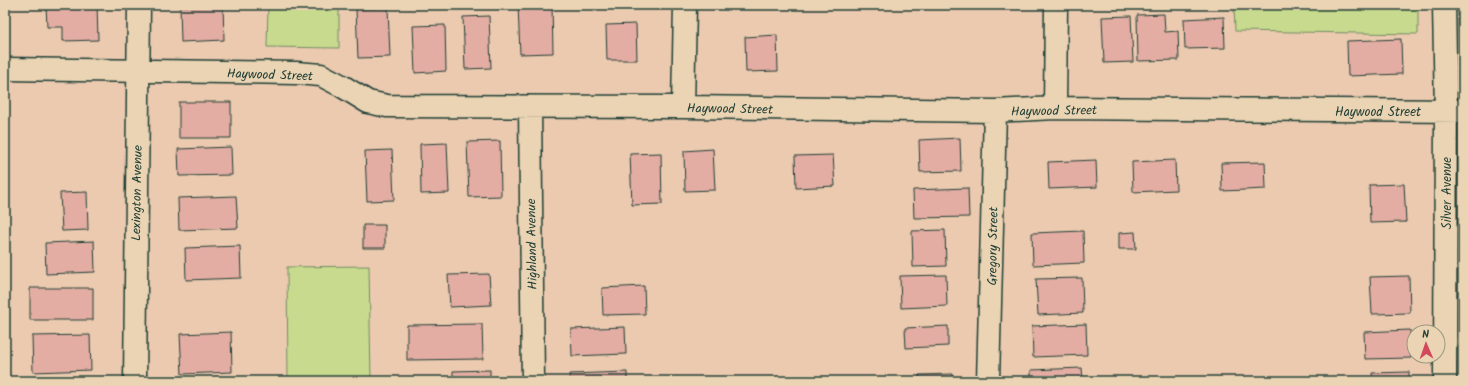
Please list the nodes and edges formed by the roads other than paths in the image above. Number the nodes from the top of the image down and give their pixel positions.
1 (139, 5) edge
2 (686, 5) edge
3 (1056, 5) edge
4 (1444, 5) edge
5 (5, 69) edge
6 (138, 72) junction
7 (530, 107) junction
8 (683, 107) junction
9 (1055, 108) junction
10 (995, 111) junction
11 (1455, 111) edge
12 (135, 381) edge
13 (532, 381) edge
14 (988, 381) edge
15 (1445, 381) edge

1 - 6 street, Lexington Avenue
2 - 8 street
3 - 9 street
4 - 11 street, Silver Avenue
5 - 6 street, Haywood Street
6 - 7 street, Haywood Street
6 - 12 street, Lexington Avenue
7 - 8 street, Haywood Street
7 - 13 street, Highland Avenue
8 - 10 street, Haywood Street
9 - 10 street, Haywood Street
9 - 11 street, Haywood Street
10 - 14 street, Gregory Street
11 - 15 street, Silver Avenue

